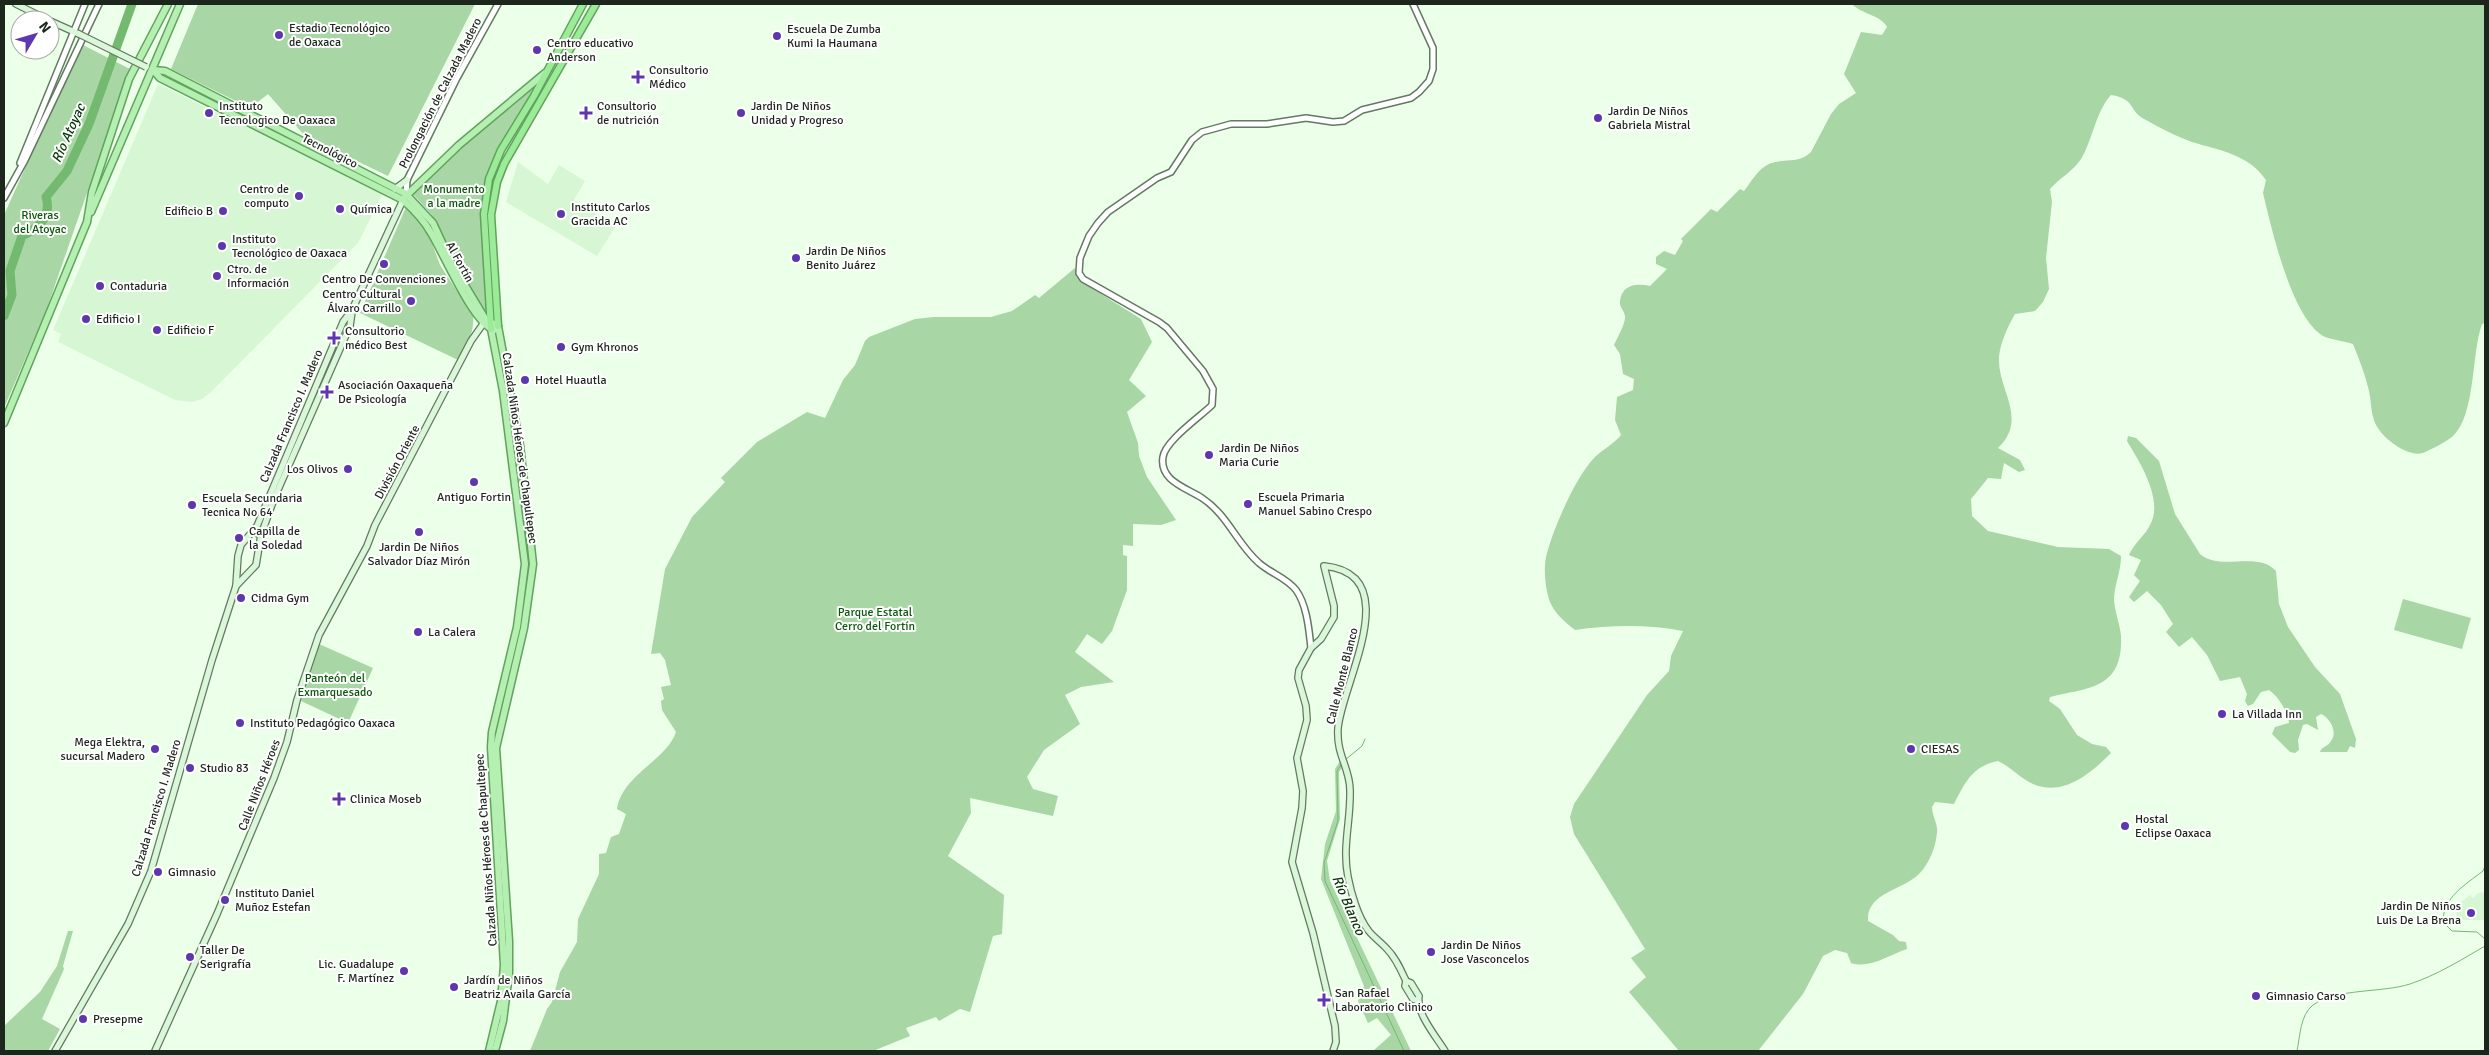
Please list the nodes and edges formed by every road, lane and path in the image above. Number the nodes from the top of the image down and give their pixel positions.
1 (16, 4) edge
2 (85, 4) edge
3 (98, 4) edge
4 (168, 4) edge
5 (180, 4) edge
6 (498, 4) edge
7 (584, 4) edge
8 (596, 4) edge
9 (1413, 4) edge
10 (28, 10) edge
11 (60, 25) edge
12 (76, 32) junction
13 (153, 70) junction
14 (545, 73) junction
15 (228, 103) junction
16 (225, 111) junction
17 (320, 154) junction
18 (18, 169) junction
19 (408, 180) junction
20 (395, 189) junction
21 (405, 197) junction
22 (4, 198) edge
23 (87, 222) junction
24 (496, 305) junction
25 (352, 310) junction
26 (488, 322) junction
27 (499, 329) junction
28 (4, 423) edge
29 (375, 525) joint
30 (253, 531) junction
31 (261, 535) junction
32 (236, 586) junction
33 (1311, 648) junction
34 (55, 1051) edge
35 (155, 1051) edge
36 (489, 1051) edge
37 (495, 1051) edge
38 (1333, 1051) edge
39 (1444, 1051) edge

1 - 10 main road
2 - 12 street
3 - 18 street
4 - 23 main road
5 - 13 main road
6 - 19 street, Prolongación de Calzada Madero
7 - 14 highway
8 - 24 highway
9 - 33 street
11 - 12 main road
12 - 13 main road, bridge
12 - 18 street
13 - 15 main road, Tecnológico
13 - 16 main road, Tecnológico
13 - 23 main road
14 - 21 main road, Calzada Francisco I. Madero
14 - 26 highway
15 - 16 main road
15 - 17 main road, Tecnológico
16 - 17 main road, Tecnológico
17 - 20 main road, Tecnológico
17 - 21 main road, Tecnológico
18 - 22 street
19 - 20 main road
19 - 21 street, Prolongación de Calzada Madero
20 - 21 main road, Tecnológico
21 - 25 main road, Calzada Francisco I. Madero
21 - 26 main road, Al Fortín
23 - 28 main road
24 - 26 street, División Oriente
24 - 27 highway
25 - 30 main road, Calzada Francisco I. Madero
25 - 31 main road, Calzada Francisco I. Madero
26 - 27 main road
26 - 29 main road, División Oriente
26 - 36 main road, Calzada Niños Héroes de Chapultepec
27 - 37 main road, Calzada Niños Héroes de Chapultepec
29 - 35 main road, Calle Niños Héroes
30 - 31 main road
30 - 32 main road, Calzada Francisco I. Madero
31 - 32 main road, Calzada Francisco I. Madero
32 - 34 main road, Calzada Francisco I. Madero
33 - 38 main road
33 - 39 main road, Calle Monte Blanco

